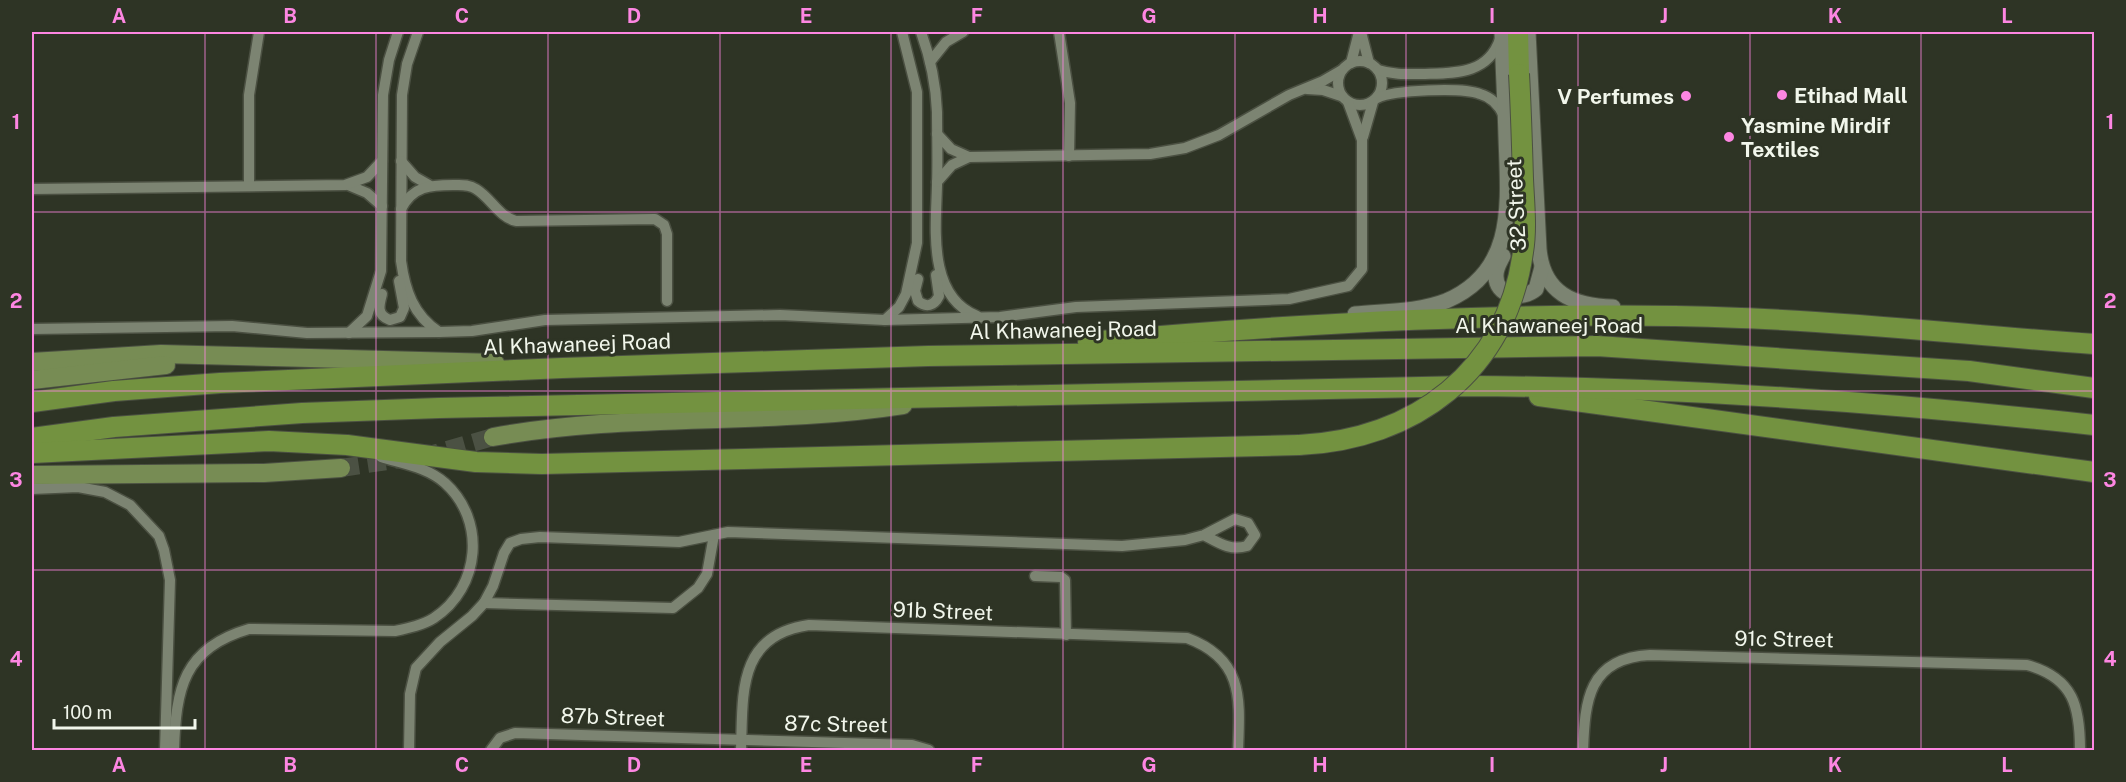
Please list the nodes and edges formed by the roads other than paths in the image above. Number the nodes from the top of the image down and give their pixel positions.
1 (259, 32) edge
2 (398, 32) edge
3 (418, 32) edge
4 (902, 32) edge
5 (921, 32) edge
6 (963, 32) edge
7 (1059, 32) edge
8 (1360, 32) edge
9 (1508, 32) edge
10 (1528, 32) edge
11 (930, 62) junction
12 (1369, 63) junction
13 (1347, 66) junction
14 (1378, 70) junction
15 (1304, 89) junction
16 (1345, 99) junction
17 (1375, 100) junction
18 (1506, 120) junction
19 (937, 134) junction
20 (1362, 140) junction
21 (1069, 156) junction
22 (969, 158) junction
23 (382, 161) junction
24 (401, 161) junction
25 (937, 182) junction
26 (345, 185) junction
27 (429, 185) junction
28 (249, 186) junction
29 (32, 189) edge
30 (382, 206) junction
31 (401, 209) junction
32 (1508, 218) junction
33 (917, 243) junction
34 (936, 243) junction
35 (382, 261) junction
36 (401, 261) junction
37 (1542, 267) junction
38 (667, 301) dead end
39 (980, 317) junction
40 (1742, 318) junction
41 (885, 320) junction
42 (1296, 325) junction
43 (32, 329) edge
44 (439, 332) junction
45 (349, 333) junction
46 (2094, 344) edge
47 (928, 356) junction
48 (260, 357) junction
49 (32, 362) edge
50 (562, 368) junction
51 (1969, 371) junction
52 (2094, 374) edge
53 (32, 380) edge
54 (1468, 386) junction
55 (2094, 388) edge
56 (928, 399) junction
57 (32, 402) edge
58 (2094, 425) edge
59 (493, 437) tunnel mouth
60 (32, 438) edge
61 (347, 445) junction
62 (32, 453) edge
63 (2094, 462) edge
64 (2041, 465) junction
65 (341, 468) tunnel mouth
66 (2094, 472) edge
67 (32, 475) edge
68 (32, 489) edge
69 (714, 535) junction
70 (1204, 535) dead end
71 (1035, 576) dead end
72 (484, 603) junction
73 (1066, 635) junction
74 (741, 746) edge
75 (165, 750) edge
76 (174, 750) edge
77 (409, 750) edge
78 (491, 750) edge
79 (929, 750) edge
80 (1238, 750) edge
81 (1583, 750) edge
82 (2080, 750) edge

1 - 28 street
2 - 23 street
3 - 24 street
4 - 33 street
5 - 11 street
6 - 11 street
7 - 21 street
8 - 12 street
8 - 13 street
9 - 14 street
9 - 18 street, 32 Street
9 - 61 highway, bridge
10 - 37 street, 32 Street
11 - 19 street
12 - 13 street
12 - 14 street
13 - 15 street
13 - 16 street
14 - 17 street
15 - 16 street
15 - 21 street
16 - 17 street
16 - 20 street
17 - 18 street
17 - 20 street
18 - 32 street, 32 Street
19 - 22 street
19 - 25 street
20 - 39 street
21 - 22 street
22 - 25 street
23 - 26 street
23 - 30 street
24 - 27 street
24 - 31 street
25 - 34 street
26 - 28 street
26 - 30 street
27 - 31 street
27 - 38 street
28 - 29 street
30 - 35 street
31 - 36 street
32 - 37 street
32 - 42 street, 32 Street
33 - 34 street
33 - 41 street
34 - 39 street
35 - 36 street
35 - 45 street
36 - 44 street
37 - 40 street, 32 Street
39 - 41 street
40 - 42 highway
40 - 46 highway
41 - 44 street
42 - 47 highway
43 - 45 street
44 - 45 street
47 - 50 highway, Al Khawaneej Road
47 - 51 highway, Al Khawaneej Road
48 - 49 main road
48 - 50 main road
48 - 53 main road
50 - 57 highway, Al Khawaneej Road
51 - 52 highway
51 - 55 highway, Al Khawaneej Road
54 - 56 highway
54 - 58 highway
54 - 64 highway
56 - 59 main road
56 - 60 highway
61 - 62 highway
61 - 76 street
63 - 64 highway
64 - 66 highway
65 - 67 main road
68 - 75 street
69 - 70 street
69 - 72 street
69 - 72 street
71 - 73 street
72 - 77 street
73 - 74 street, 91b Street
73 - 80 street, 91b Street
74 - 78 street, 87b Street
74 - 79 street, 87c Street
81 - 82 street, 91c Street

